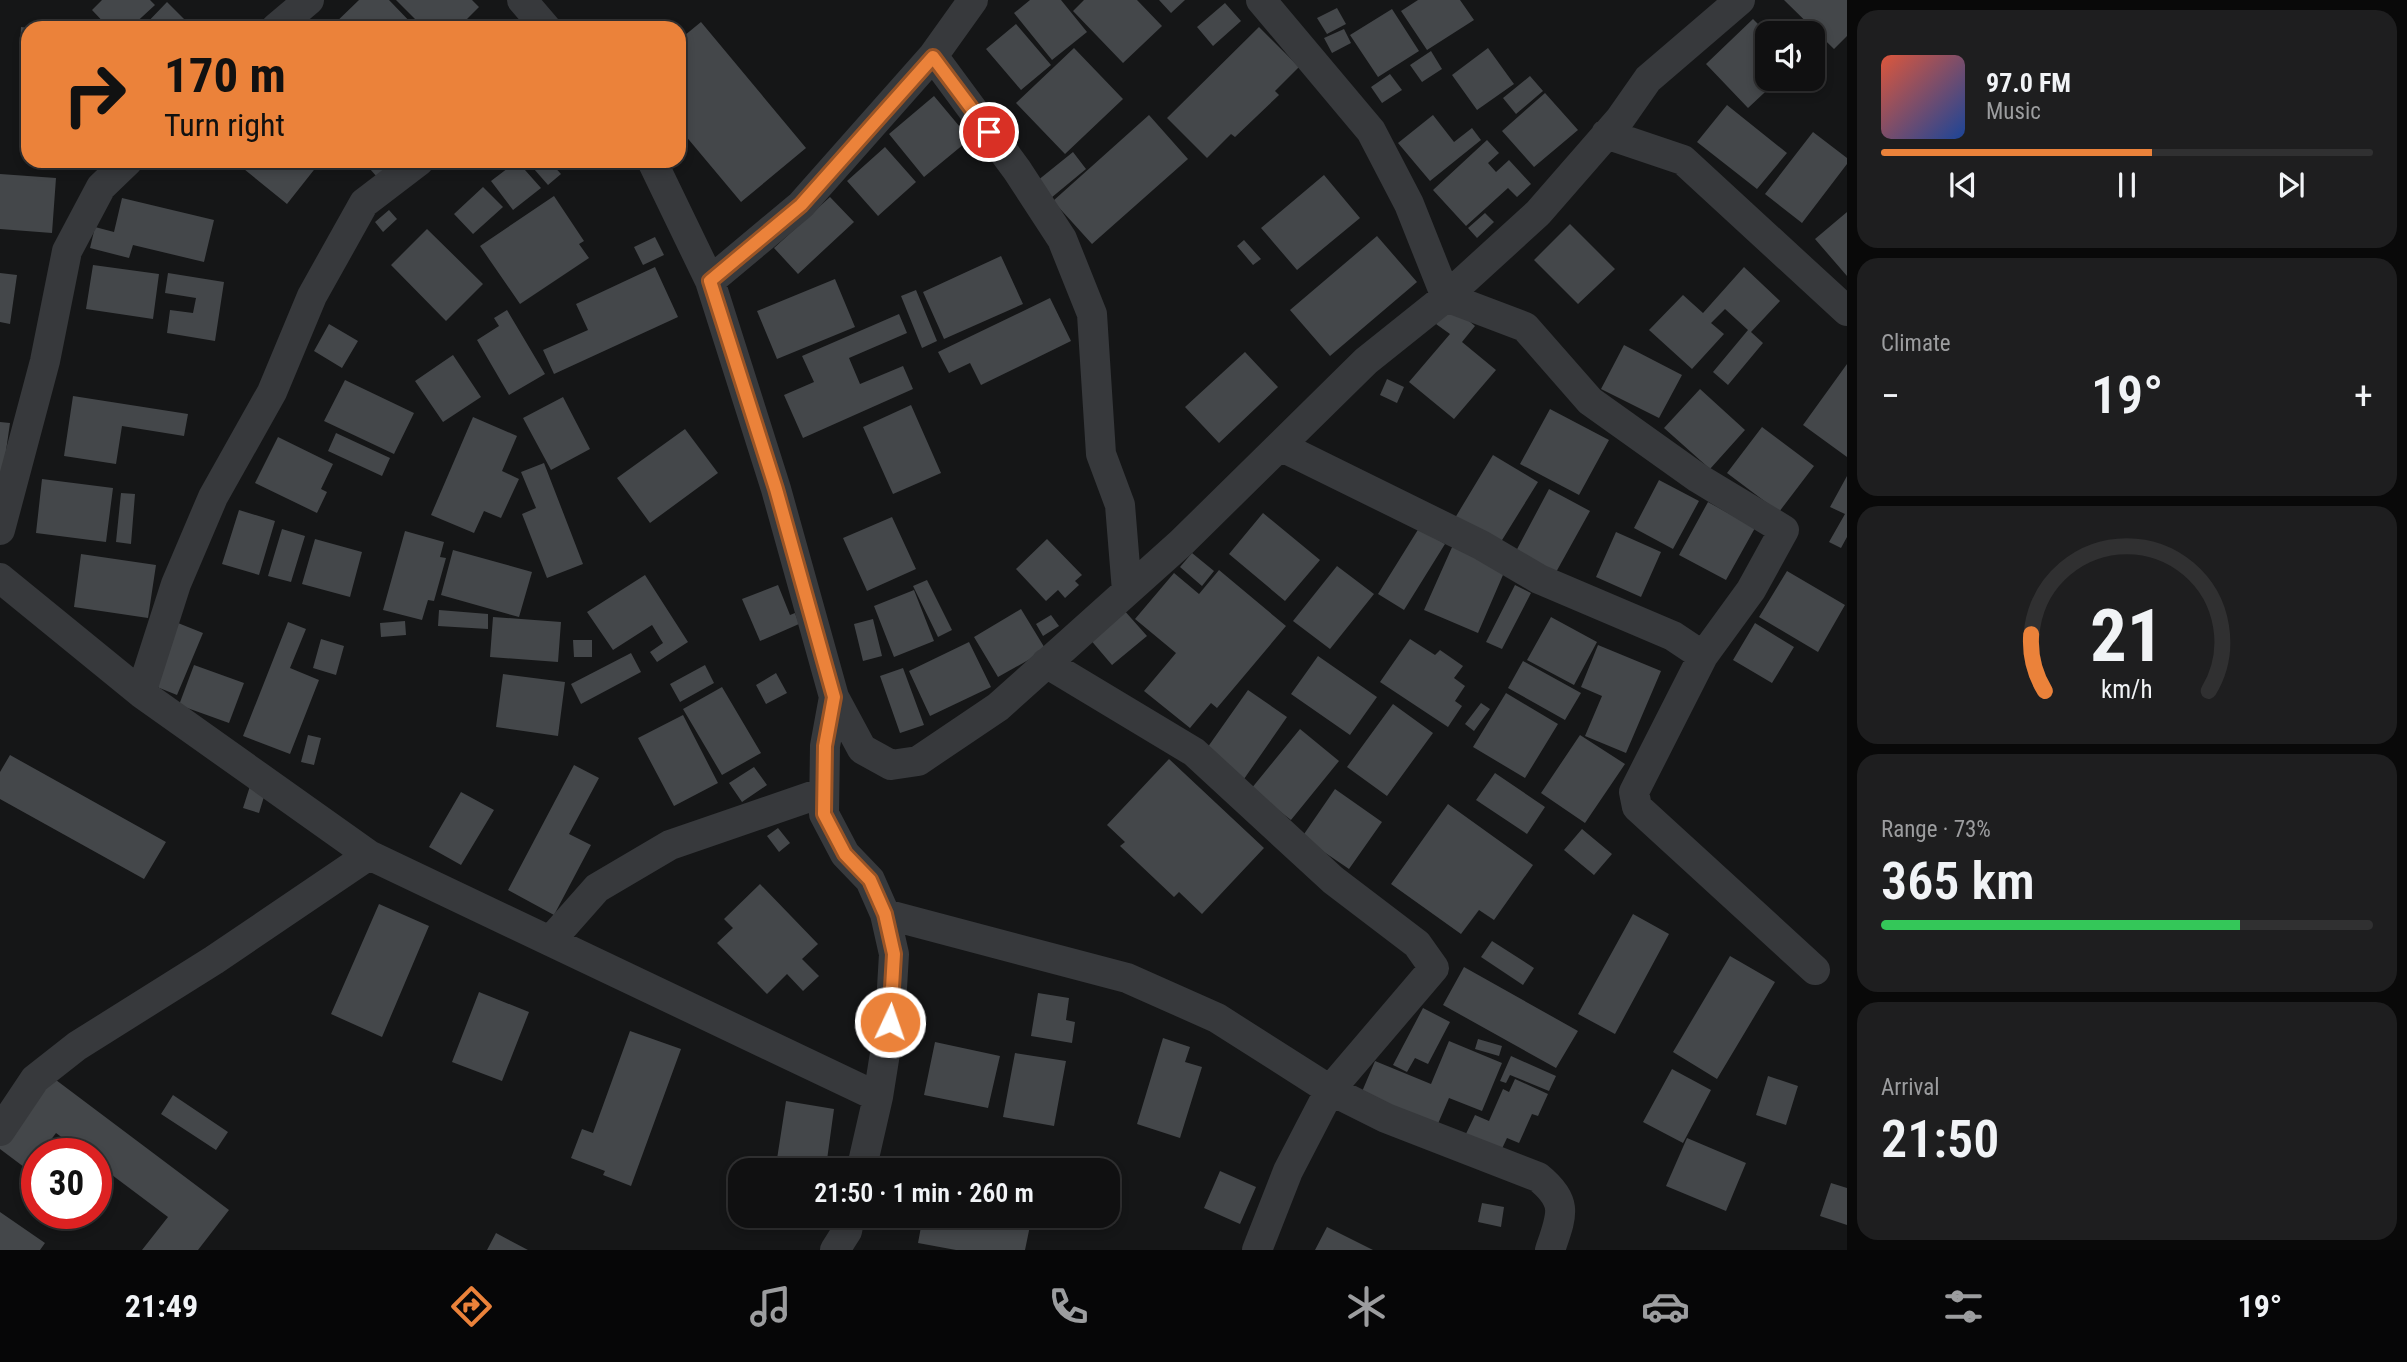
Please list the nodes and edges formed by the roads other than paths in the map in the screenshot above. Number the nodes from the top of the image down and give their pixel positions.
1 (309, 0) edge
2 (522, 0) edge
3 (973, 0) edge
4 (1261, 0) edge
5 (1734, 2) edge
6 (284, 21) edge
7 (540, 21) edge
8 (933, 57) junction
9 (1606, 134) junction
10 (121, 168) edge
11 (410, 168) edge
12 (655, 168) edge
13 (710, 281) junction
14 (1446, 297) junction
15 (1847, 312) edge
16 (1280, 446) junction
17 (0, 530) edge
18 (0, 578) edge
19 (1126, 591) junction
20 (1703, 656) junction
21 (1046, 663) junction
22 (141, 693) junction
23 (834, 697) junction
24 (824, 792) junction
25 (369, 855) junction
26 (885, 914) junction
27 (551, 940) junction
28 (1815, 970) dead end
29 (1330, 1090) junction
30 (878, 1097) junction
31 (0, 1131) edge
32 (864, 1158) edge
33 (848, 1228) edge
34 (835, 1250) edge
35 (1257, 1250) edge
36 (1550, 1250) edge

1 - 6 street
2 - 7 street
3 - 8 street
4 - 14 street
5 - 9 street
8 - 13 street
8 - 19 street
9 - 14 street
9 - 15 street
10 - 17 street
11 - 22 street
12 - 13 street
13 - 23 street
14 - 16 street
14 - 20 street
16 - 19 street
16 - 20 street
18 - 22 street
19 - 21 street
20 - 28 street
21 - 23 street
21 - 29 street
22 - 25 street
23 - 24 street
24 - 26 street
24 - 27 street
25 - 27 street
25 - 31 street
26 - 29 street
26 - 30 street
27 - 30 street
29 - 35 street
29 - 36 street
30 - 32 street
33 - 34 street

